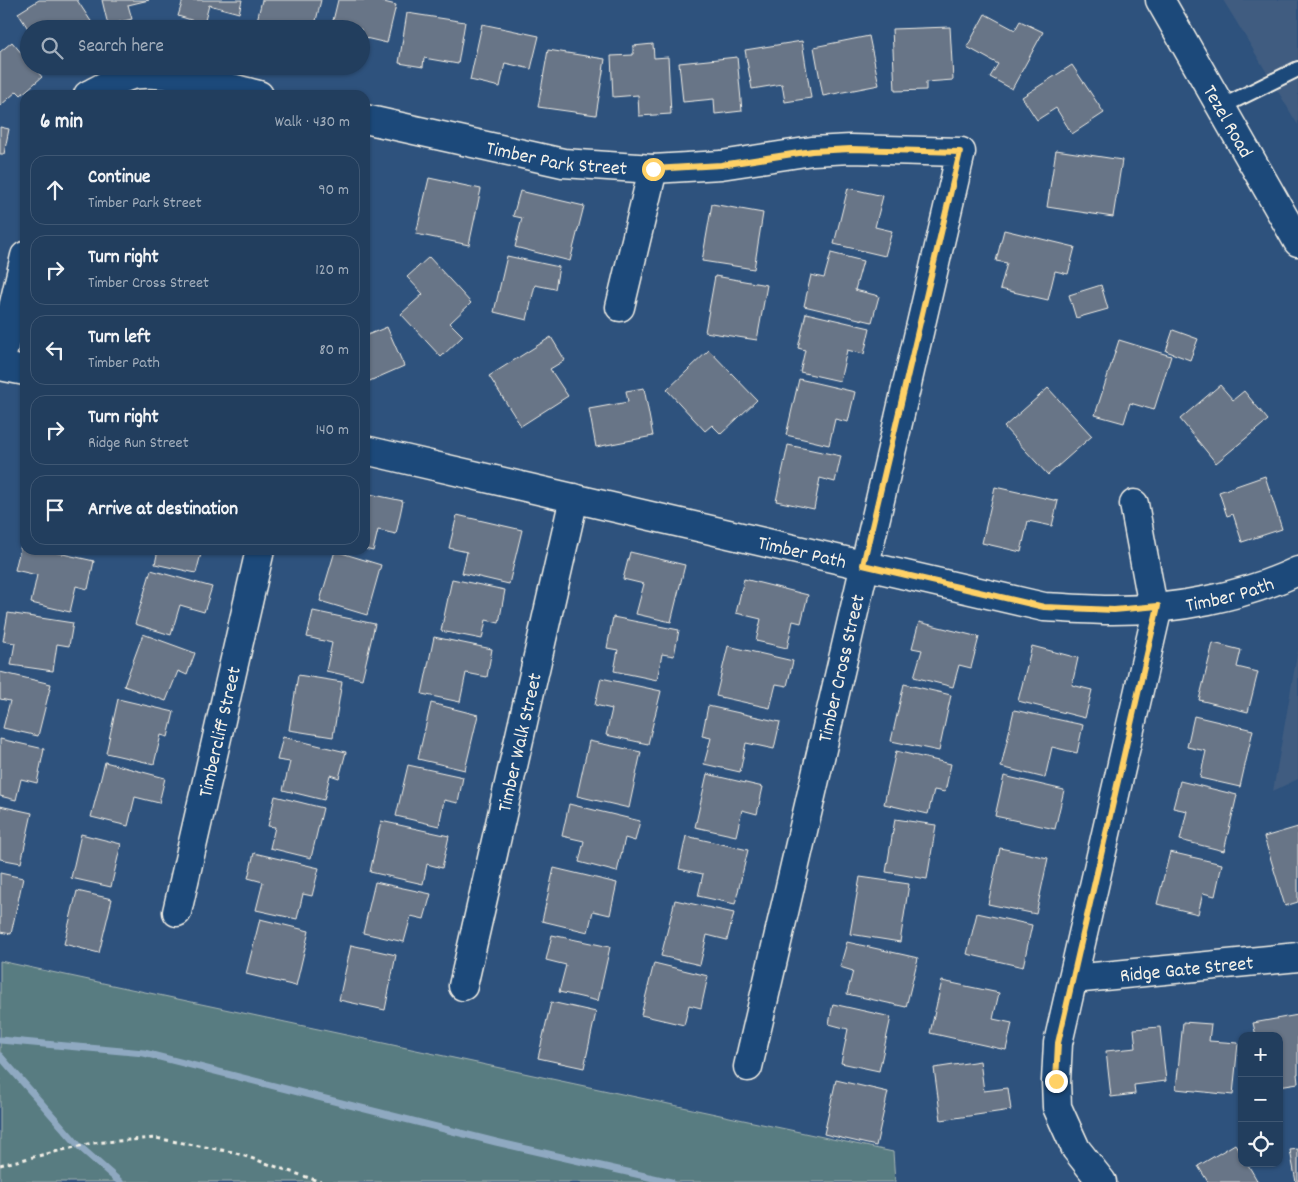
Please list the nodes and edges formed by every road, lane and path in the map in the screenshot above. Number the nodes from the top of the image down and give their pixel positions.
1 (1160, 0) edge
2 (1298, 69) edge
3 (142, 75) edge
4 (167, 75) edge
5 (99, 90) edge
6 (238, 90) edge
7 (1221, 107) junction
8 (370, 120) edge
9 (960, 152) joint
10 (653, 169) junction
11 (1298, 242) edge
12 (20, 278) edge
13 (620, 307) dead end
14 (0, 365) edge
15 (20, 370) edge
16 (370, 451) edge
17 (574, 498) junction
18 (1134, 504) dead end
19 (259, 555) edge
20 (863, 565) junction
21 (1298, 571) edge
22 (1155, 607) junction
23 (177, 912) dead end
24 (1298, 957) edge
25 (1073, 978) junction
26 (463, 986) dead end
27 (748, 1067) dead end
28 (0, 1165) edge
29 (321, 1182) edge
30 (1102, 1182) edge

1 - 7 street, Tezel Road
2 - 7 lane
3 - 5 street
4 - 6 street
7 - 11 street, Tezel Road
8 - 10 street, Timber Park Street
9 - 10 street, Timber Park Street
9 - 20 street, Timber Cross Street
10 - 13 street
12 - 14 street
14 - 15 street
16 - 17 street, Timber Path
17 - 20 street, Timber Path
17 - 26 street, Timber Walk Street
18 - 22 street
19 - 23 street, Timbercliff Street
20 - 22 street, Timber Path
20 - 27 street, Timber Cross Street
21 - 22 street, Timber Path
22 - 25 street
24 - 25 street, Ridge Gate Street
25 - 30 street
28 - 29 path

